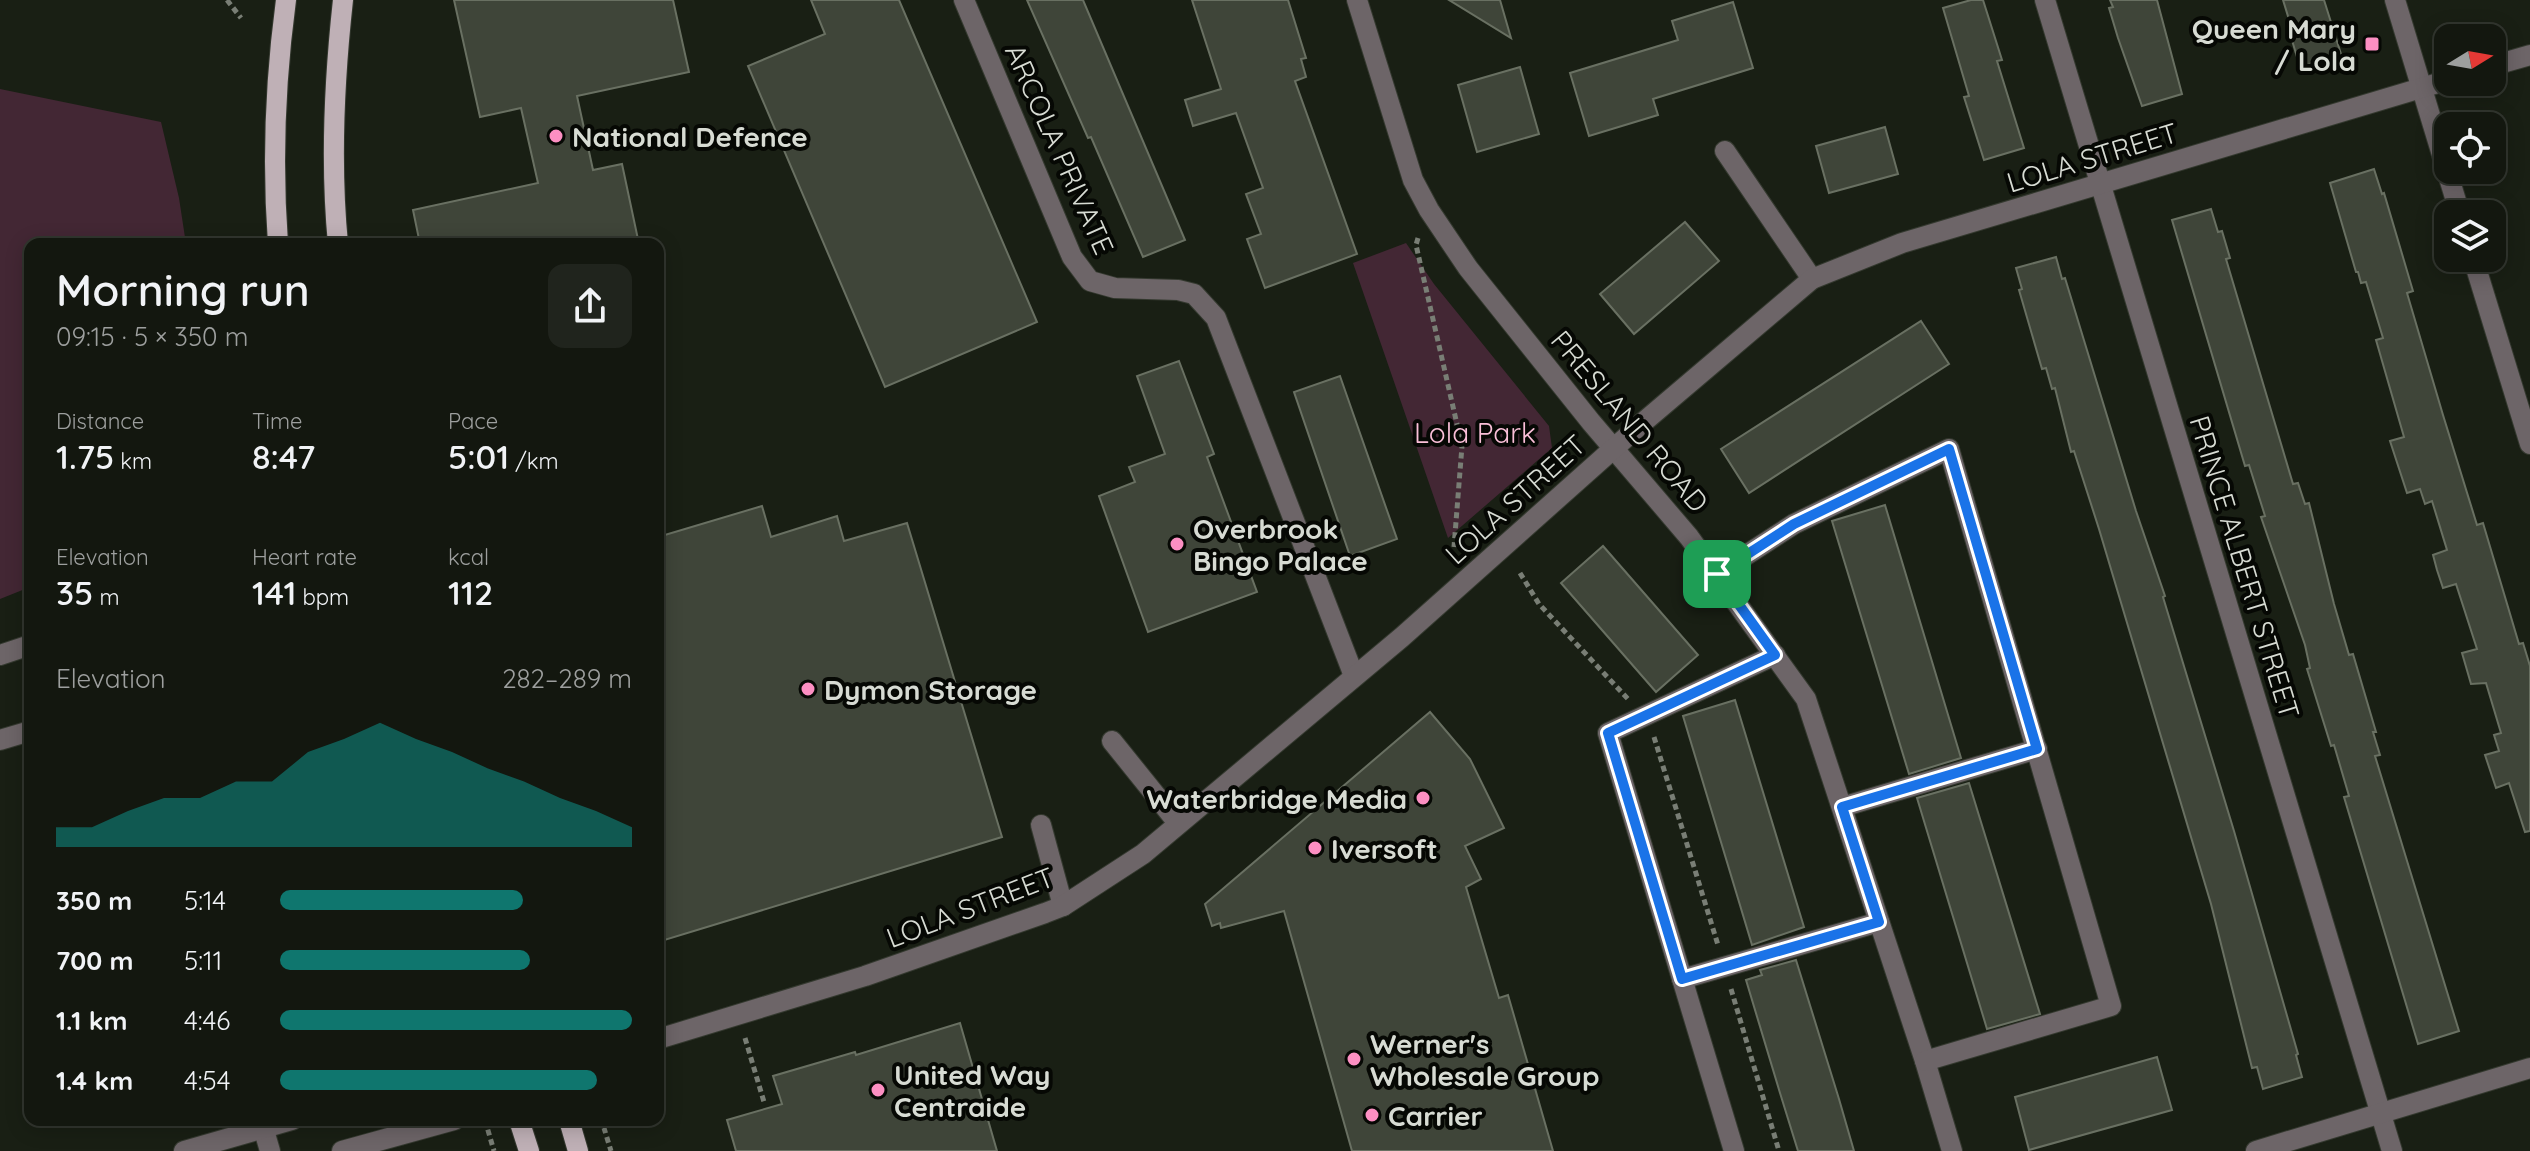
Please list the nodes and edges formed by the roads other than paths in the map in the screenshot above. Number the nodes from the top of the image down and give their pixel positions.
1 (286, 0) edge
2 (343, 0) edge
3 (964, 0) edge
4 (1357, 0) edge
5 (2045, 0) edge
6 (2395, 0) edge
7 (2530, 55) edge
8 (2506, 62) edge
9 (2434, 84) edge
10 (2422, 87) junction
11 (1725, 151) dead end
12 (2100, 184) junction
13 (2456, 200) edge
14 (278, 238) edge
15 (338, 238) edge
16 (2477, 272) edge
17 (1812, 279) junction
18 (2530, 444) edge
19 (1613, 449) junction
20 (1717, 574) junction
21 (24, 647) edge
22 (0, 655) edge
23 (1775, 655) junction
24 (1354, 676) junction
25 (24, 733) edge
26 (0, 740) edge
27 (1112, 741) dead end
28 (2037, 749) junction
29 (1842, 807) junction
30 (1178, 823) junction
31 (1041, 825) dead end
32 (1063, 906) junction
33 (1879, 922) junction
34 (1682, 979) junction
35 (664, 1037) edge
36 (1925, 1061) junction
37 (2530, 1068) edge
38 (2381, 1114) junction
39 (256, 1126) edge
40 (263, 1126) edge
41 (443, 1126) edge
42 (521, 1126) edge
43 (571, 1126) edge
44 (412, 1142) edge
45 (184, 1151) edge
46 (270, 1151) edge
47 (342, 1151) edge
48 (529, 1151) edge
49 (578, 1151) edge
50 (1734, 1151) edge
51 (1952, 1151) edge
52 (2256, 1151) edge
53 (2392, 1151) edge

1 - 14 main road
2 - 15 main road
3 - 24 street, ARCOLA PRIVATE
4 - 19 street, PRESLAND ROAD
5 - 12 street, PRINCE ALBERT STREET
6 - 10 street
7 - 8 street
9 - 10 street, LOLA STREET
10 - 12 street, LOLA STREET
10 - 13 street
11 - 17 street
12 - 17 street, LOLA STREET
12 - 38 street, PRINCE ALBERT STREET
16 - 18 street
17 - 19 street, LOLA STREET
19 - 20 street, PRESLAND ROAD
19 - 24 street, LOLA STREET
20 - 23 street, PRESLAND ROAD
20 - 28 street
21 - 22 street
23 - 29 street, PRESLAND ROAD
23 - 34 street
24 - 30 street, LOLA STREET
25 - 26 street
27 - 30 street
28 - 29 street
28 - 36 street
29 - 33 street, PRESLAND ROAD
30 - 32 street, LOLA STREET
31 - 32 street
32 - 35 street, LOLA STREET
33 - 34 street
33 - 36 street, PRESLAND ROAD
34 - 50 street
36 - 51 street, PRESLAND ROAD
37 - 38 street
38 - 52 street
38 - 53 street, PRINCE ALBERT STREET
39 - 45 street
40 - 46 street
41 - 44 street
42 - 48 main road
43 - 49 main road
44 - 47 street

